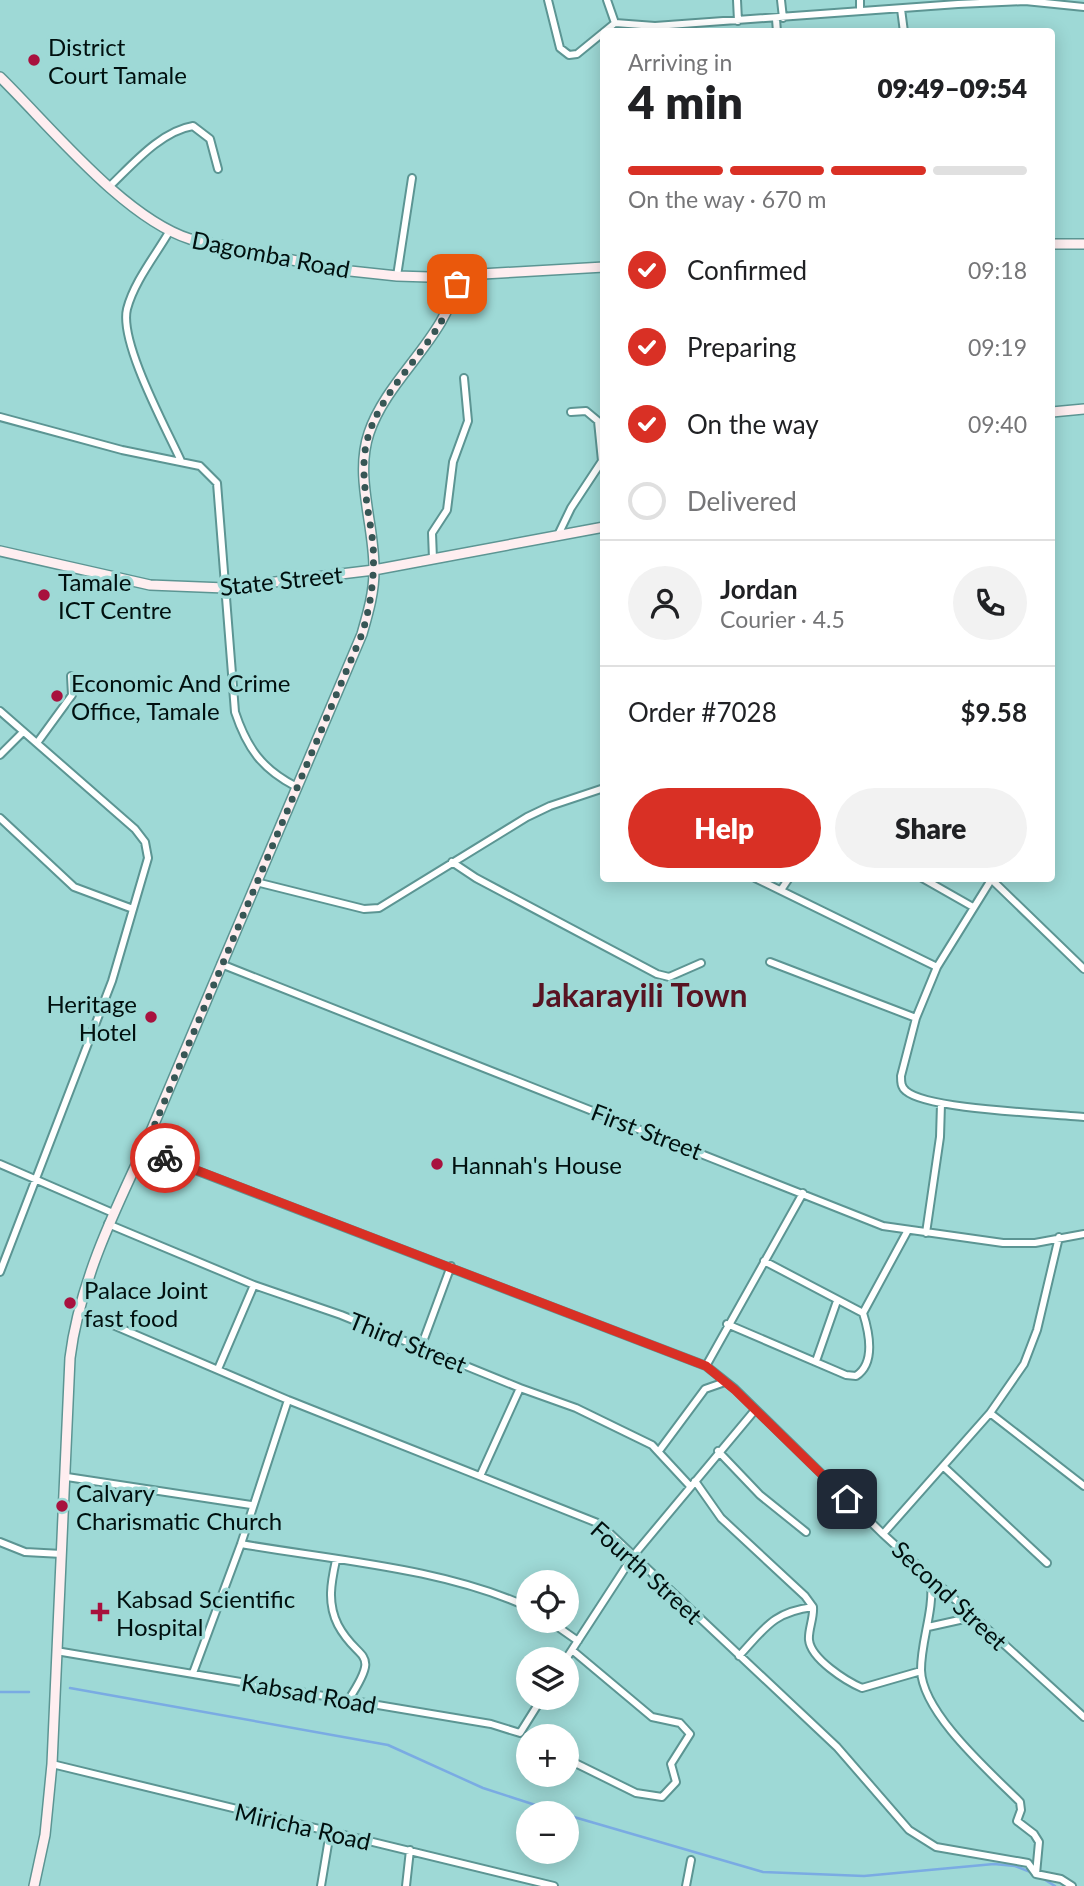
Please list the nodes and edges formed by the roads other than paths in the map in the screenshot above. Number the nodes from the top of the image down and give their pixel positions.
1 (548, 0) edge
2 (607, 0) edge
3 (737, 0) edge
4 (781, 0) edge
5 (860, 0) edge
6 (904, 0) edge
7 (1025, 1) edge
8 (958, 2) edge
9 (1084, 7) edge
10 (903, 9) junction
11 (860, 12) junction
12 (779, 18) junction
13 (738, 21) junction
14 (617, 23) junction
15 (611, 28) edge
16 (618, 28) edge
17 (649, 28) edge
18 (665, 28) edge
19 (778, 28) edge
20 (904, 28) edge
21 (600, 36) edge
22 (0, 77) edge
23 (218, 169) dead end
24 (412, 178) dead end
25 (110, 186) junction
26 (169, 232) junction
27 (1055, 244) edge
28 (1084, 244) edge
29 (600, 267) edge
30 (458, 275) junction
31 (397, 276) junction
32 (464, 378) dead end
33 (1084, 409) edge
34 (571, 412) dead end
35 (1055, 412) edge
36 (0, 417) edge
37 (600, 441) edge
38 (181, 461) junction
39 (600, 464) edge
40 (600, 528) edge
41 (558, 535) junction
42 (0, 551) edge
43 (433, 559) junction
44 (374, 570) junction
45 (225, 588) junction
46 (71, 676) dead end
47 (0, 711) edge
48 (23, 732) junction
49 (37, 743) junction
50 (0, 755) edge
51 (295, 786) junction
52 (600, 789) edge
53 (0, 818) edge
54 (452, 862) junction
55 (256, 882) junction
56 (764, 882) edge
57 (786, 882) edge
58 (929, 882) edge
59 (989, 882) edge
60 (994, 882) edge
61 (781, 890) junction
62 (973, 907) junction
63 (133, 909) junction
64 (701, 962) dead end
65 (770, 962) dead end
66 (221, 964) junction
67 (1083, 965) edge
68 (937, 967) junction
69 (916, 1018) junction
70 (941, 1104) junction
71 (1084, 1117) edge
72 (144, 1150) junction
73 (0, 1164) edge
74 (37, 1179) junction
75 (803, 1193) junction
76 (113, 1213) junction
77 (108, 1224) junction
78 (908, 1230) junction
79 (926, 1233) junction
80 (1084, 1234) edge
81 (1059, 1237) junction
82 (764, 1261) junction
83 (451, 1266) junction
84 (0, 1272) edge
85 (254, 1285) junction
86 (837, 1301) junction
87 (80, 1311) junction
88 (863, 1313) junction
89 (727, 1324) junction
90 (421, 1346) junction
91 (816, 1361) junction
92 (706, 1366) junction
93 (218, 1370) junction
94 (726, 1382) junction
95 (520, 1388) junction
96 (288, 1399) junction
97 (755, 1409) junction
98 (990, 1413) junction
99 (659, 1451) junction
100 (718, 1451) junction
101 (944, 1467) junction
102 (481, 1474) junction
103 (67, 1477) junction
104 (693, 1484) junction
105 (1084, 1486) edge
106 (251, 1505) junction
107 (806, 1532) dead end
108 (883, 1534) junction
109 (0, 1542) edge
110 (241, 1544) junction
111 (62, 1554) junction
112 (634, 1556) junction
113 (336, 1560) junction
114 (1047, 1563) dead end
115 (931, 1579) junction
116 (516, 1602) edge
117 (813, 1607) junction
118 (972, 1616) junction
119 (929, 1627) junction
120 (567, 1633) edge
121 (578, 1641) junction
122 (574, 1647) edge
123 (56, 1651) junction
124 (579, 1656) edge
125 (739, 1656) junction
126 (921, 1671) junction
127 (193, 1673) junction
128 (349, 1699) junction
129 (1084, 1717) edge
130 (516, 1731) edge
131 (52, 1763) junction
132 (579, 1765) edge
133 (330, 1832) junction
134 (410, 1850) junction
135 (691, 1860) dead end
136 (1036, 1874) junction
137 (34, 1886) edge
138 (321, 1886) edge
139 (406, 1886) edge
140 (554, 1886) edge
141 (686, 1886) edge
142 (1072, 1886) edge

1 - 21 street
2 - 14 street
3 - 13 street
4 - 12 street
5 - 11 street
6 - 10 street
7 - 8 street
7 - 9 street
8 - 10 street
10 - 11 street
10 - 20 street
11 - 12 street
12 - 13 street
12 - 19 street
13 - 18 street
14 - 15 street
14 - 16 street
14 - 17 street
22 - 25 street, Dagomba Road
23 - 25 street
24 - 31 street
25 - 26 street, Dagomba Road
26 - 31 street, Dagomba Road
26 - 38 street
27 - 28 street
29 - 30 street, Dagomba Road
30 - 31 street, Dagomba Road
30 - 44 street
32 - 43 street
33 - 35 street
34 - 37 street
36 - 38 street
38 - 45 street
39 - 41 street
40 - 41 street, State Street
41 - 43 street, State Street
42 - 45 street, State Street
43 - 44 street, State Street
44 - 45 street, State Street
44 - 51 street
45 - 51 street
46 - 49 street
47 - 48 street
48 - 49 street
48 - 50 street
49 - 63 street
51 - 55 street
52 - 54 street
53 - 63 street
54 - 55 street
54 - 64 street
55 - 66 street
56 - 61 street
57 - 61 street
58 - 62 street
59 - 62 street
60 - 67 street
61 - 68 street
62 - 68 street
63 - 74 street
65 - 69 street
66 - 72 street
66 - 75 street, First Street
68 - 69 street
69 - 70 street
70 - 71 street
70 - 79 street
72 - 76 street
72 - 83 street, Second Street
73 - 74 street
74 - 76 street
74 - 84 street
75 - 78 street, First Street
75 - 82 street
76 - 77 street
77 - 85 street, Third Street
77 - 87 street
78 - 79 street, First Street
78 - 88 street
79 - 81 street, First Street
80 - 81 street, First Street
81 - 98 street
82 - 86 street
82 - 89 street
83 - 90 street
83 - 92 street, Second Street
85 - 90 street, Third Street
85 - 93 street
86 - 88 street
86 - 91 street
87 - 93 street, Fourth Street
87 - 103 street
88 - 91 street
89 - 91 street
89 - 92 street
90 - 95 street, Third Street
92 - 94 street, Second Street
93 - 96 street, Fourth Street
94 - 97 street, Second Street
94 - 99 street
95 - 99 street, Third Street
95 - 102 street
96 - 102 street, Fourth Street
96 - 106 street
97 - 100 street
97 - 108 street, Second Street
98 - 101 street
98 - 105 street
99 - 104 street, Third Street
100 - 104 street
100 - 107 street
101 - 108 street
101 - 114 street
102 - 112 street, Fourth Street
103 - 106 street
103 - 111 street
104 - 112 street
104 - 117 street, Third Street
106 - 110 street
108 - 115 street, Second Street
109 - 111 street
110 - 113 street
110 - 127 street
111 - 123 street
112 - 121 street
112 - 125 street, Fourth Street
113 - 116 street
113 - 128 street
115 - 118 street, Second Street
115 - 119 street
117 - 125 street
117 - 126 street
118 - 119 street
118 - 129 street, Second Street
119 - 126 street
120 - 121 street
121 - 122 street
123 - 127 street, Kabsad Road
123 - 131 street
124 - 132 street
125 - 136 street, Fourth Street
126 - 136 street
127 - 128 street, Kabsad Road
128 - 130 street, Kabsad Road
131 - 133 street, Miricha Road
131 - 137 street
133 - 134 street, Miricha Road
133 - 138 street
134 - 139 street
134 - 140 street, Miricha Road
135 - 141 street
136 - 142 street, Fourth Street

